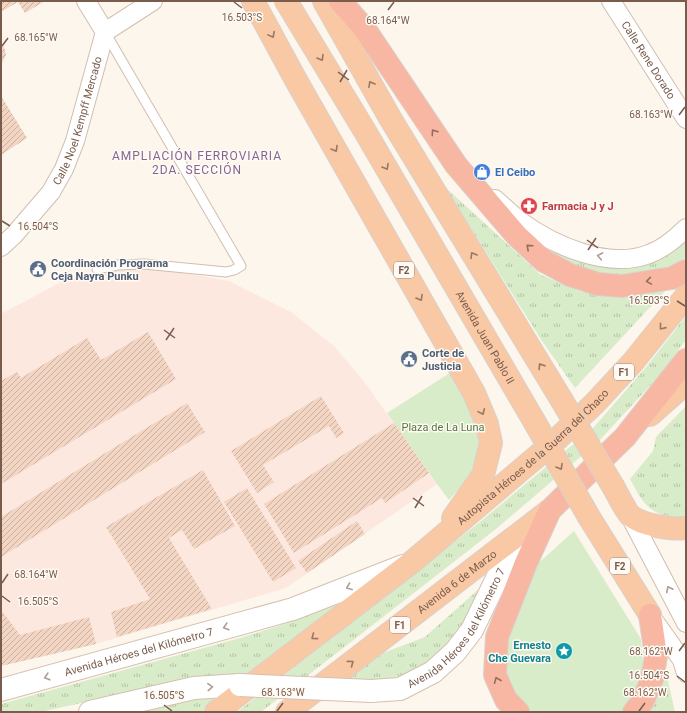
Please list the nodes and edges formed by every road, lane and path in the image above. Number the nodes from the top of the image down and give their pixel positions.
1 (86, 1) edge
2 (153, 1) edge
3 (253, 1) edge
4 (286, 1) edge
5 (324, 1) edge
6 (340, 1) edge
7 (611, 1) edge
8 (105, 32) junction
9 (686, 119) edge
10 (456, 165) junction
11 (686, 228) edge
12 (1, 247) edge
13 (98, 269) dead end
14 (686, 271) edge
15 (686, 296) edge
16 (686, 360) edge
17 (686, 383) edge
18 (623, 438) junction
19 (550, 510) junction
20 (630, 516) junction
21 (686, 528) edge
22 (514, 538) junction
23 (438, 542) junction
24 (412, 562) junction
25 (650, 615) junction
26 (686, 623) edge
27 (686, 673) edge
28 (1, 690) edge
29 (90, 712) edge
30 (216, 712) edge
31 (287, 712) edge
32 (518, 712) edge
33 (634, 712) edge

1 - 8 street
2 - 8 street
3 -> 23 highway, F2
4 -> 25 highway, Avenida Juan Pablo II / F2, bridge
20 -> 5 highway, bridge
10 -> 6 highway
7 - 9 street, Calle Rene Dorado
8 - 12 street, Calle Noel Kempff Mercado
8 - 13 lane
11 -> 10 street
14 -> 10 highway
15 -> 23 highway, Autopista Héroes de la Guerra del Chaco / F1
16 - 18 highway
17 - 18 highway
18 - 19 highway
19 - 22 highway, Avenida 6 de Marzo / F1
32 -> 19 highway
20 - 21 highway
26 -> 20 street
29 -> 22 main road, Avenida Héroes del Kilómetro 7, bridge
31 -> 22 highway, Avenida 6 de Marzo / F1
23 - 24 highway, F1
24 -> 28 main road, Avenida Héroes del Kilómetro 7
24 -> 30 highway, F1
25 - 27 street, Avenida Juan Pablo II
25 - 33 highway, F2

